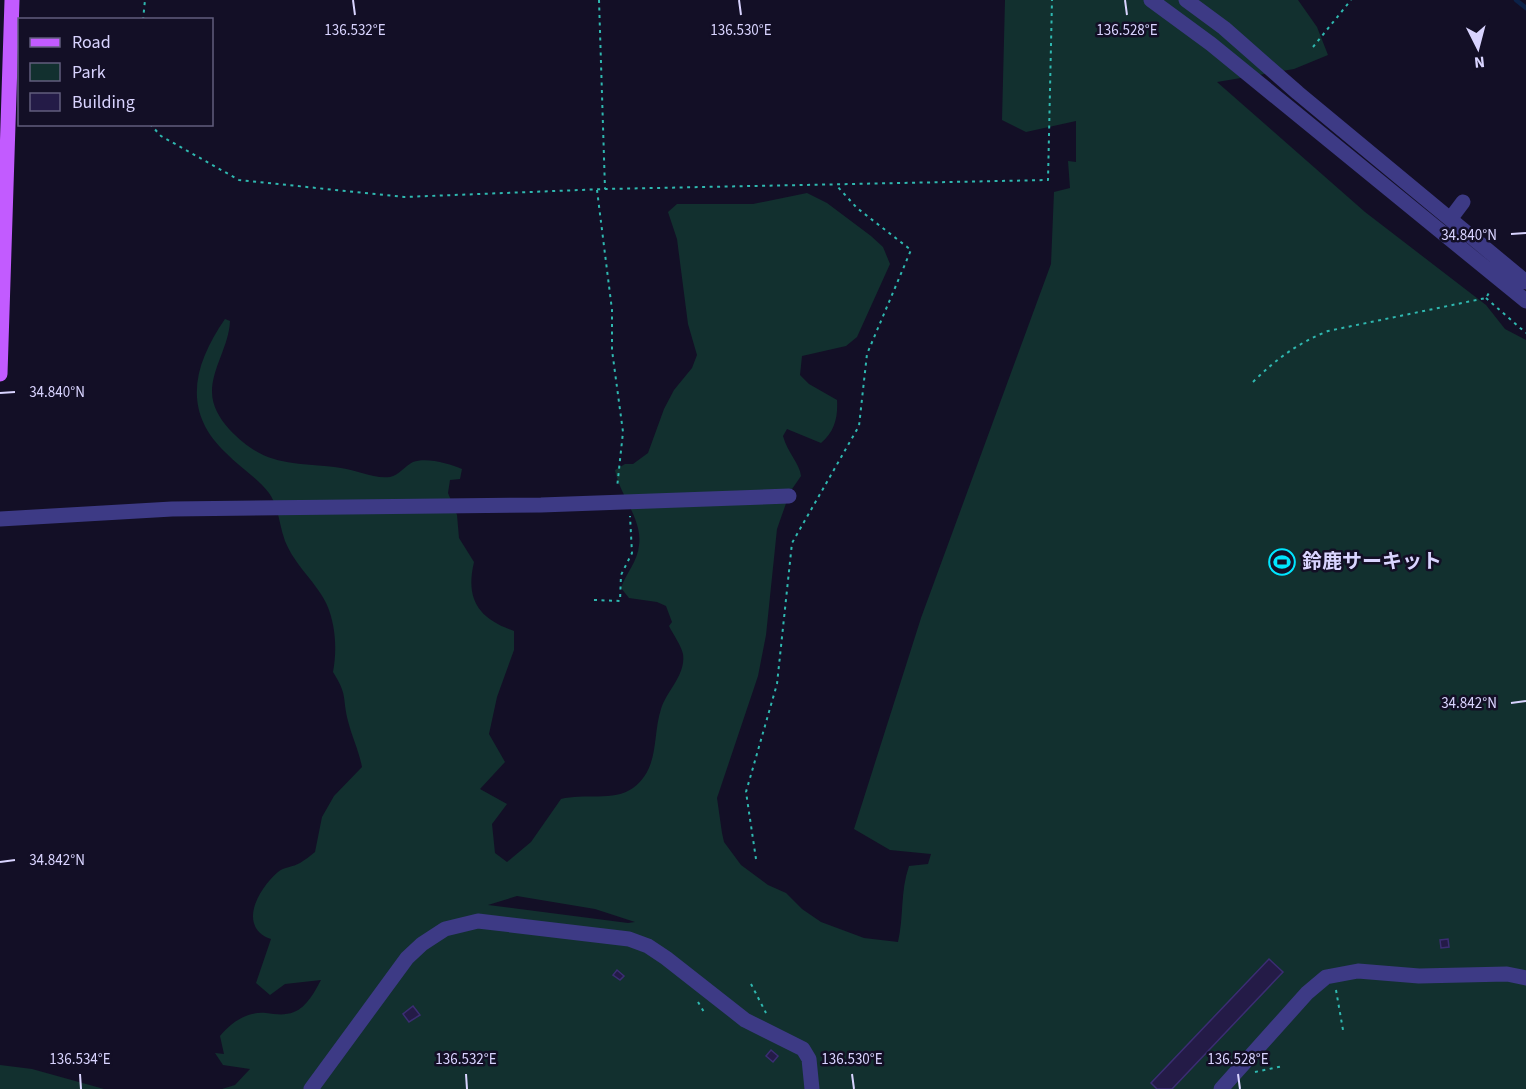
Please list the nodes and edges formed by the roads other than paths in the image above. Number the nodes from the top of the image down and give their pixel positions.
1 (12, 0) edge
2 (1151, 0) edge
3 (1185, 0) edge
4 (1463, 201) dead end
5 (1451, 219) junction
6 (1526, 282) edge
7 (1526, 301) edge
8 (0, 374) edge
9 (789, 496) dead end
10 (0, 519) edge
11 (1526, 978) edge
12 (311, 1089) edge
13 (812, 1089) edge
14 (1221, 1089) edge

1 - 8 main road
2 - 7 street
3 - 5 street
4 - 5 street
5 - 6 street
9 - 10 street
11 - 14 street
12 - 13 street

